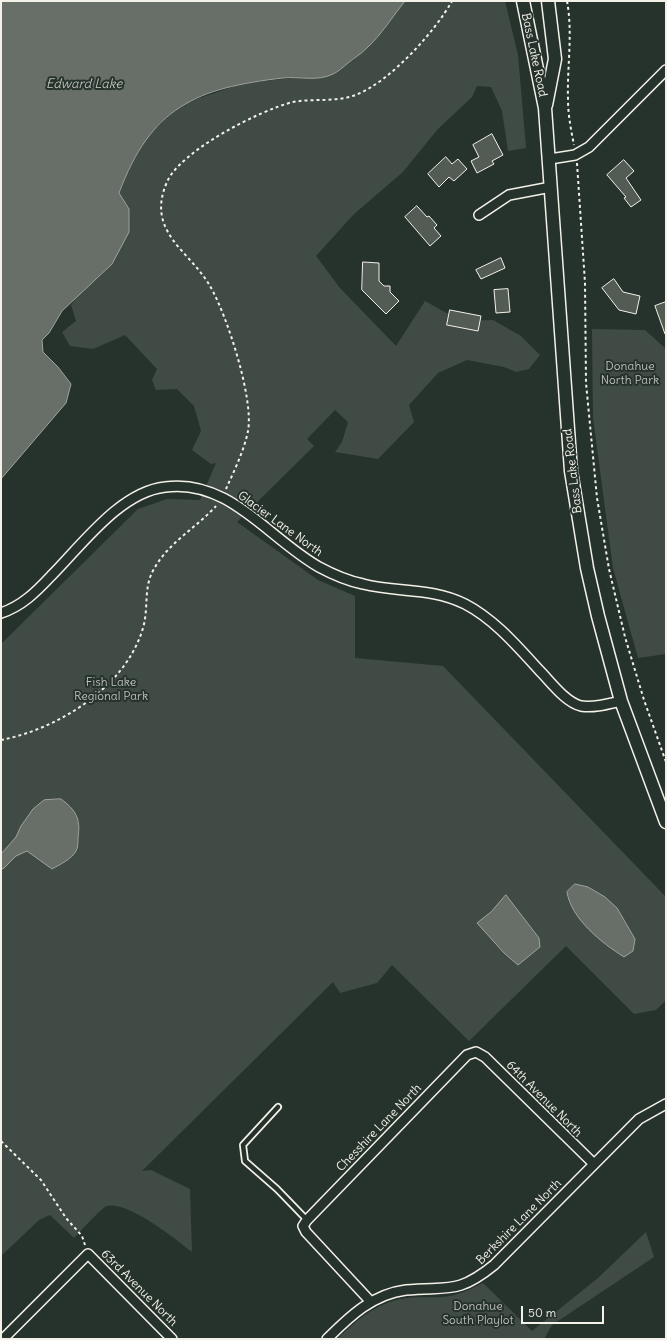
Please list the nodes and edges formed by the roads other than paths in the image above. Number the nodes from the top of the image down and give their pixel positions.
1 (523, 1) edge
2 (548, 1) edge
3 (666, 70) edge
4 (545, 108) junction
5 (550, 159) junction
6 (551, 187) junction
7 (479, 215) dead end
8 (1, 613) edge
9 (621, 701) junction
10 (666, 822) edge
11 (476, 1052) joint
12 (666, 1104) edge
13 (278, 1107) dead end
14 (594, 1164) junction
15 (305, 1223) junction
16 (371, 1302) junction
17 (3, 1339) edge
18 (172, 1339) edge
19 (327, 1339) edge

1 - 4 main road, Bass Lake Road
2 - 4 main road, Bass Lake Road
3 - 5 street
4 - 5 main road, Bass Lake Road
5 - 6 main road, Bass Lake Road
6 - 7 street
6 - 9 main road, Bass Lake Road
8 - 9 street, Glacier Lane North
9 - 10 main road, Bass Lake Road
11 - 14 street, 64th Avenue North
11 - 15 street, Chesshire Lane North
12 - 14 street, Berkshire Lane North
13 - 15 lane
14 - 16 street, Berkshire Lane North
15 - 16 street
16 - 19 street, Berkshire Lane North
17 - 18 street, 63rd Avenue North

